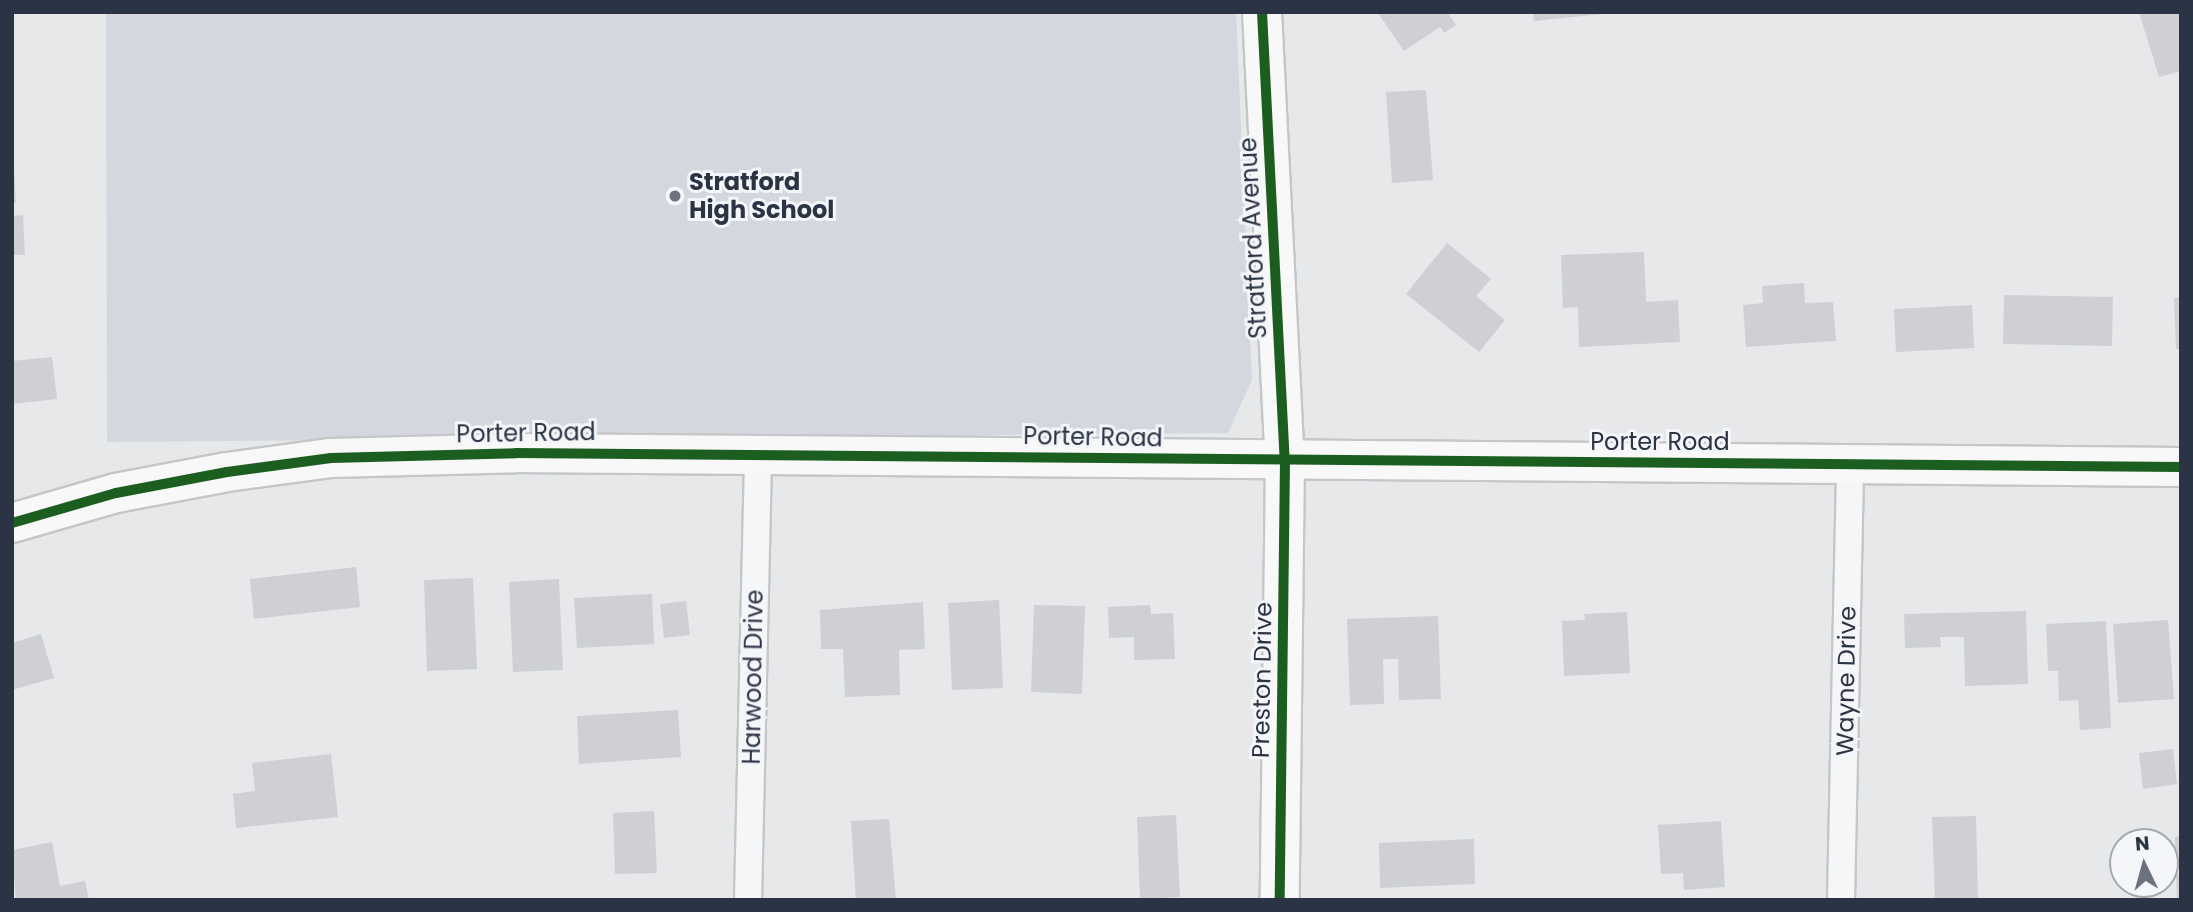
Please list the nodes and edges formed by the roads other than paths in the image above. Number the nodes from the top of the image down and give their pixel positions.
1 (1262, 12) edge
2 (758, 454) junction
3 (1285, 461) junction
4 (1850, 463) junction
5 (2181, 467) edge
6 (12, 523) edge
7 (748, 900) edge
8 (1280, 900) edge
9 (1841, 900) edge

1 - 3 street, Stratford Avenue
2 - 3 street, Porter Road
2 - 6 street, Porter Road
2 - 7 street, Harwood Drive
3 - 4 street, Porter Road
3 - 8 street, Preston Drive
4 - 5 street, Porter Road
4 - 9 street, Wayne Drive

